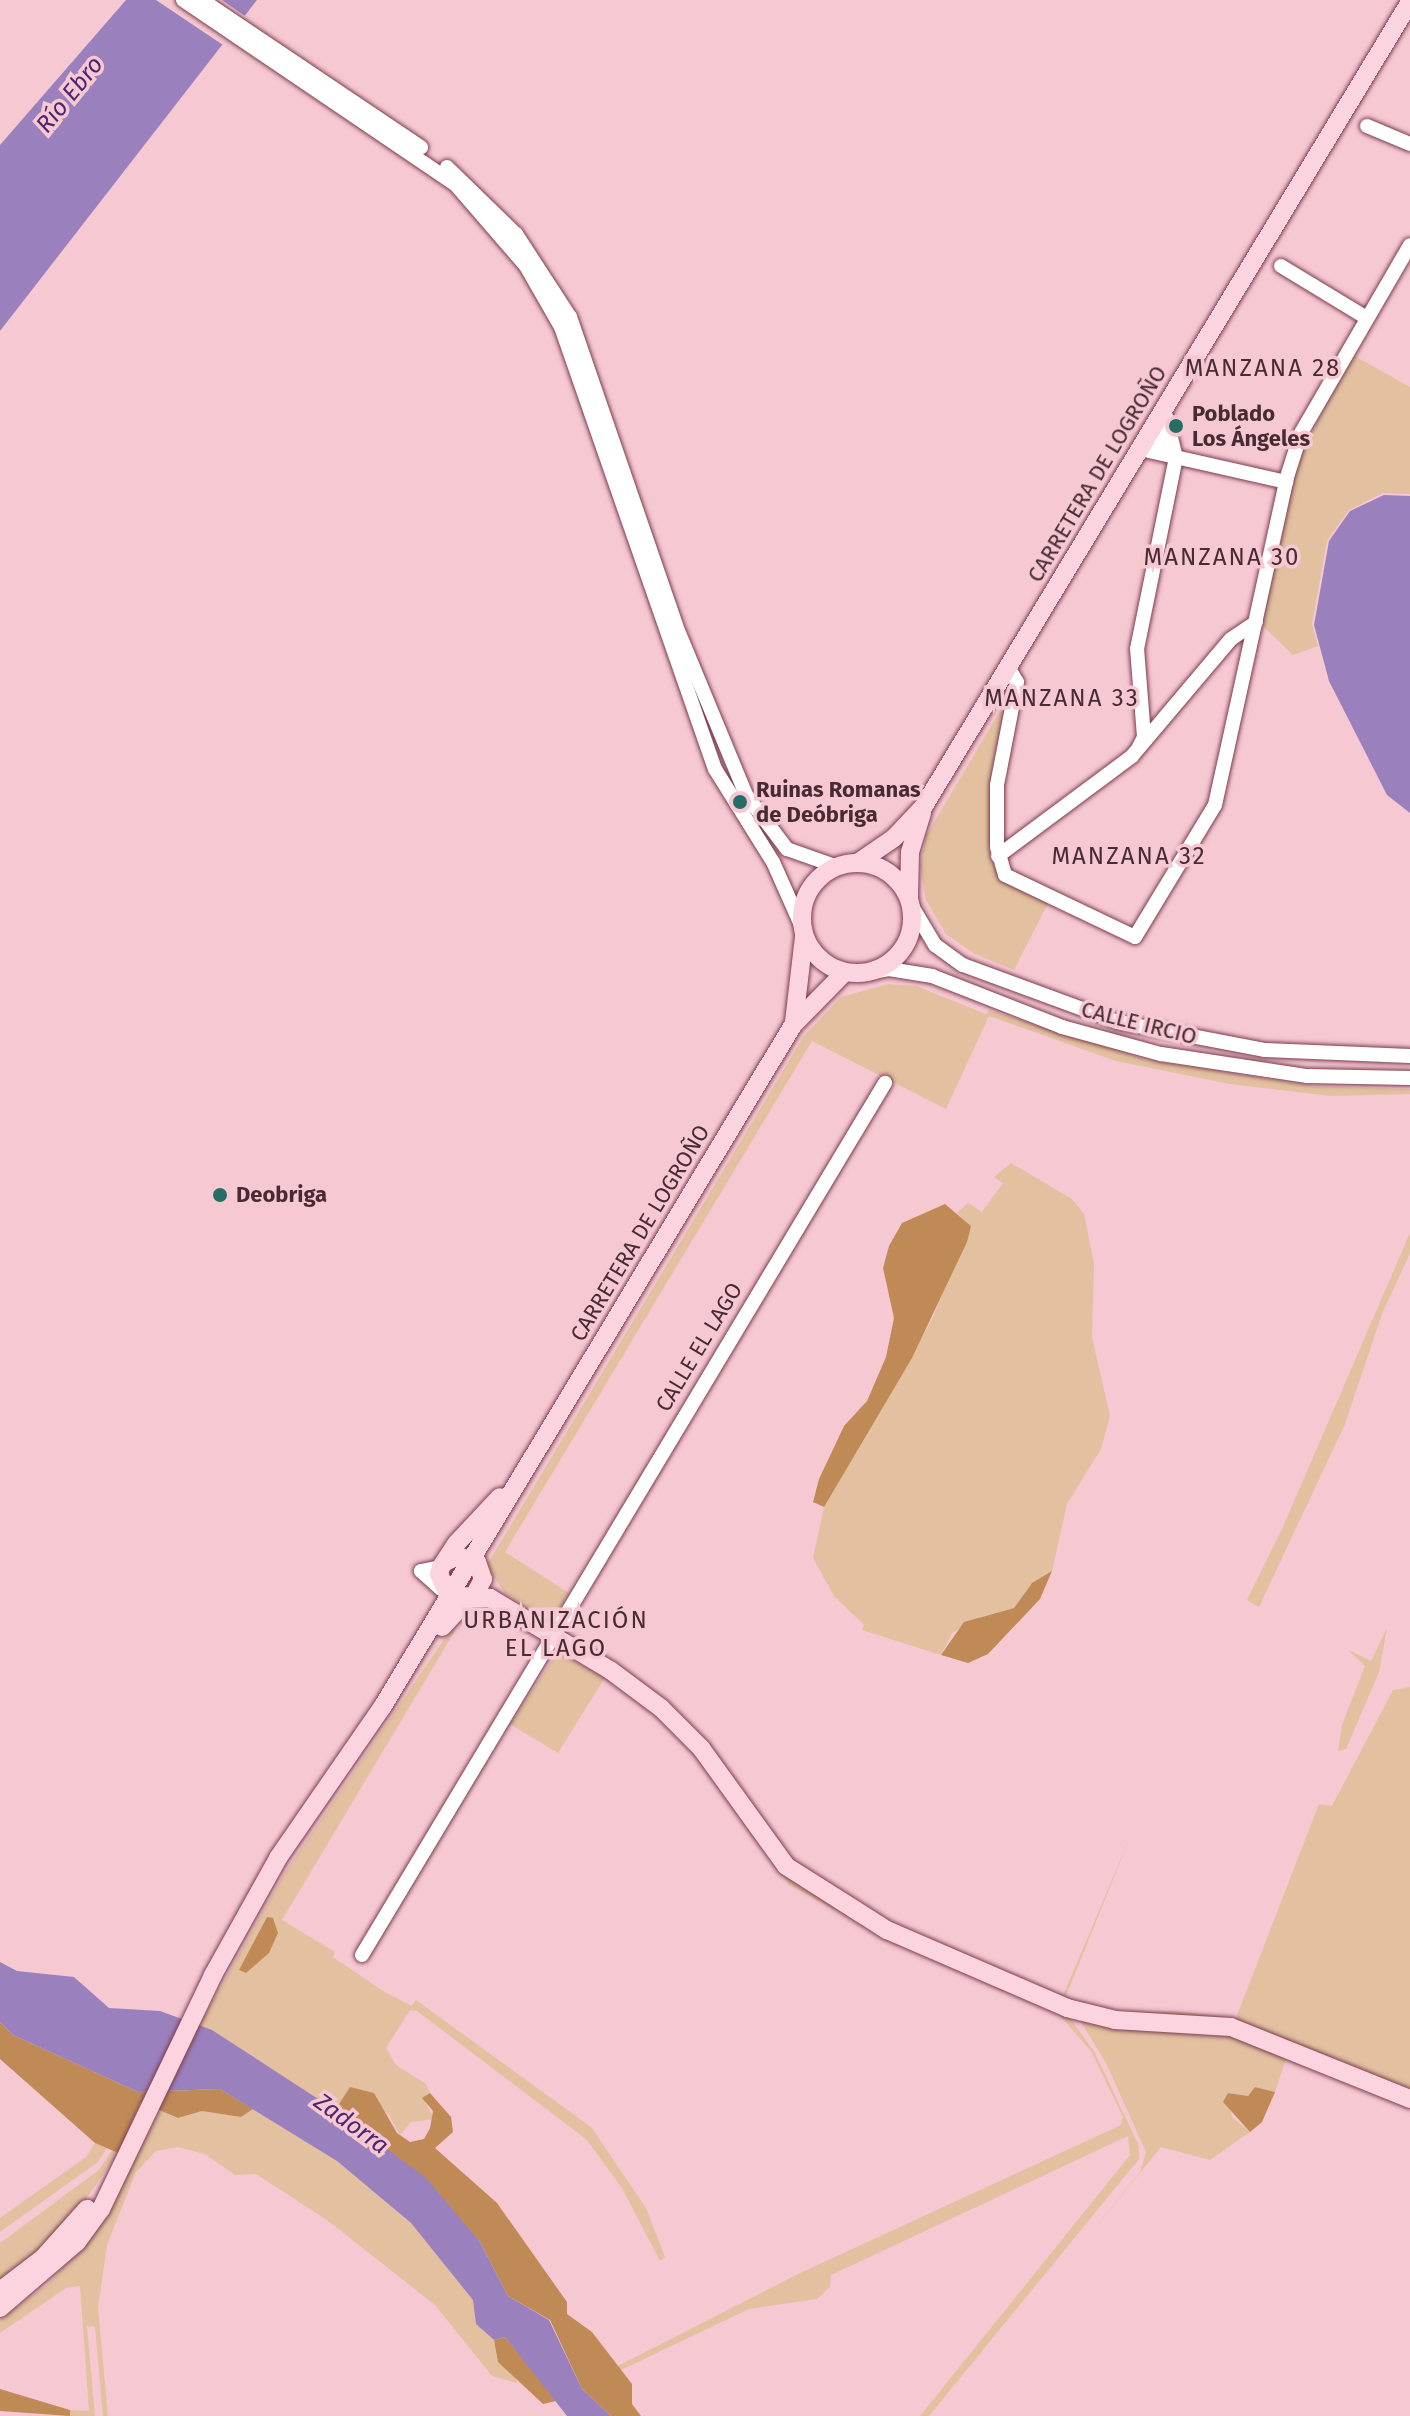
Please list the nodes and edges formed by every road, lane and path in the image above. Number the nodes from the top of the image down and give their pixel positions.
1 (183, 0) edge
2 (202, 0) edge
3 (1410, 2) edge
4 (333, 94) junction
5 (1367, 126) dead end
6 (1410, 144) edge
7 (1410, 245) edge
8 (1281, 266) dead end
9 (1367, 318) junction
10 (1164, 409) junction
11 (1154, 426) junction
12 (1140, 449) junction
13 (1176, 458) junction
14 (1286, 482) junction
15 (1256, 622) junction
16 (674, 636) junction
17 (1008, 667) junction
18 (1150, 728) junction
19 (924, 806) junction
20 (998, 856) junction
21 (859, 862) junction
22 (835, 866) junction
23 (910, 901) junction
24 (803, 932) junction
25 (845, 972) junction
26 (867, 973) junction
27 (793, 1025) junction
28 (1410, 1056) edge
29 (1410, 1078) edge
30 (885, 1083) dead end
31 (528, 1465) junction
32 (472, 1559) junction
33 (443, 1565) junction
34 (483, 1579) junction
35 (445, 1593) junction
36 (490, 1598) junction
37 (468, 1599) junction
38 (554, 1636) junction
39 (383, 1706) junction
40 (362, 1955) dead end
41 (1410, 2099) edge
42 (0, 2304) edge

1 - 4 street
2 - 4 street
3 - 10 main road, CARRETERA DE LOGROÑO
4 - 16 street
5 - 6 street
7 - 9 street
8 - 9 street
9 - 14 street
10 - 11 main road, CARRETERA DE LOGROÑO
10 - 13 street
11 - 12 main road, CARRETERA DE LOGROÑO
11 - 13 street
12 - 13 street
12 - 17 main road, CARRETERA DE LOGROÑO
13 - 14 street
13 - 18 street
14 - 15 street
15 - 18 street
15 - 20 street
16 - 22 street
16 - 24 street
17 - 19 main road, CARRETERA DE LOGROÑO
17 - 20 street
18 - 20 street
19 - 21 main road, CARRETERA DE LOGROÑO
19 - 23 main road, CARRETERA DE LOGROÑO
21 - 22 main road
21 - 23 main road
22 - 24 main road
23 - 26 main road
23 - 28 street, CALLE IRCIO
24 - 25 main road
24 - 27 main road, CARRETERA DE LOGROÑO
25 - 26 main road
25 - 27 main road, CARRETERA DE LOGROÑO
26 - 29 street, CALLE IRCIO
27 - 31 main road, CARRETERA DE LOGROÑO
30 - 38 street, CALLE EL LAGO
31 - 32 main road, CARRETERA DE LOGROÑO
31 - 33 main road, CARRETERA DE LOGROÑO
32 - 33 main road
32 - 34 main road
32 - 35 main road, CARRETERA DE LOGROÑO
33 - 35 main road
34 - 36 main road
34 - 37 main road, CARRETERA DE LOGROÑO
35 - 37 main road
35 - 39 main road, CARRETERA DE LOGROÑO
36 - 37 main road
36 - 38 main road
37 - 39 main road, CARRETERA DE LOGROÑO
38 - 40 street, CALLE EL LAGO
38 - 41 main road
39 - 42 main road, CARRETERA DE LOGROÑO

